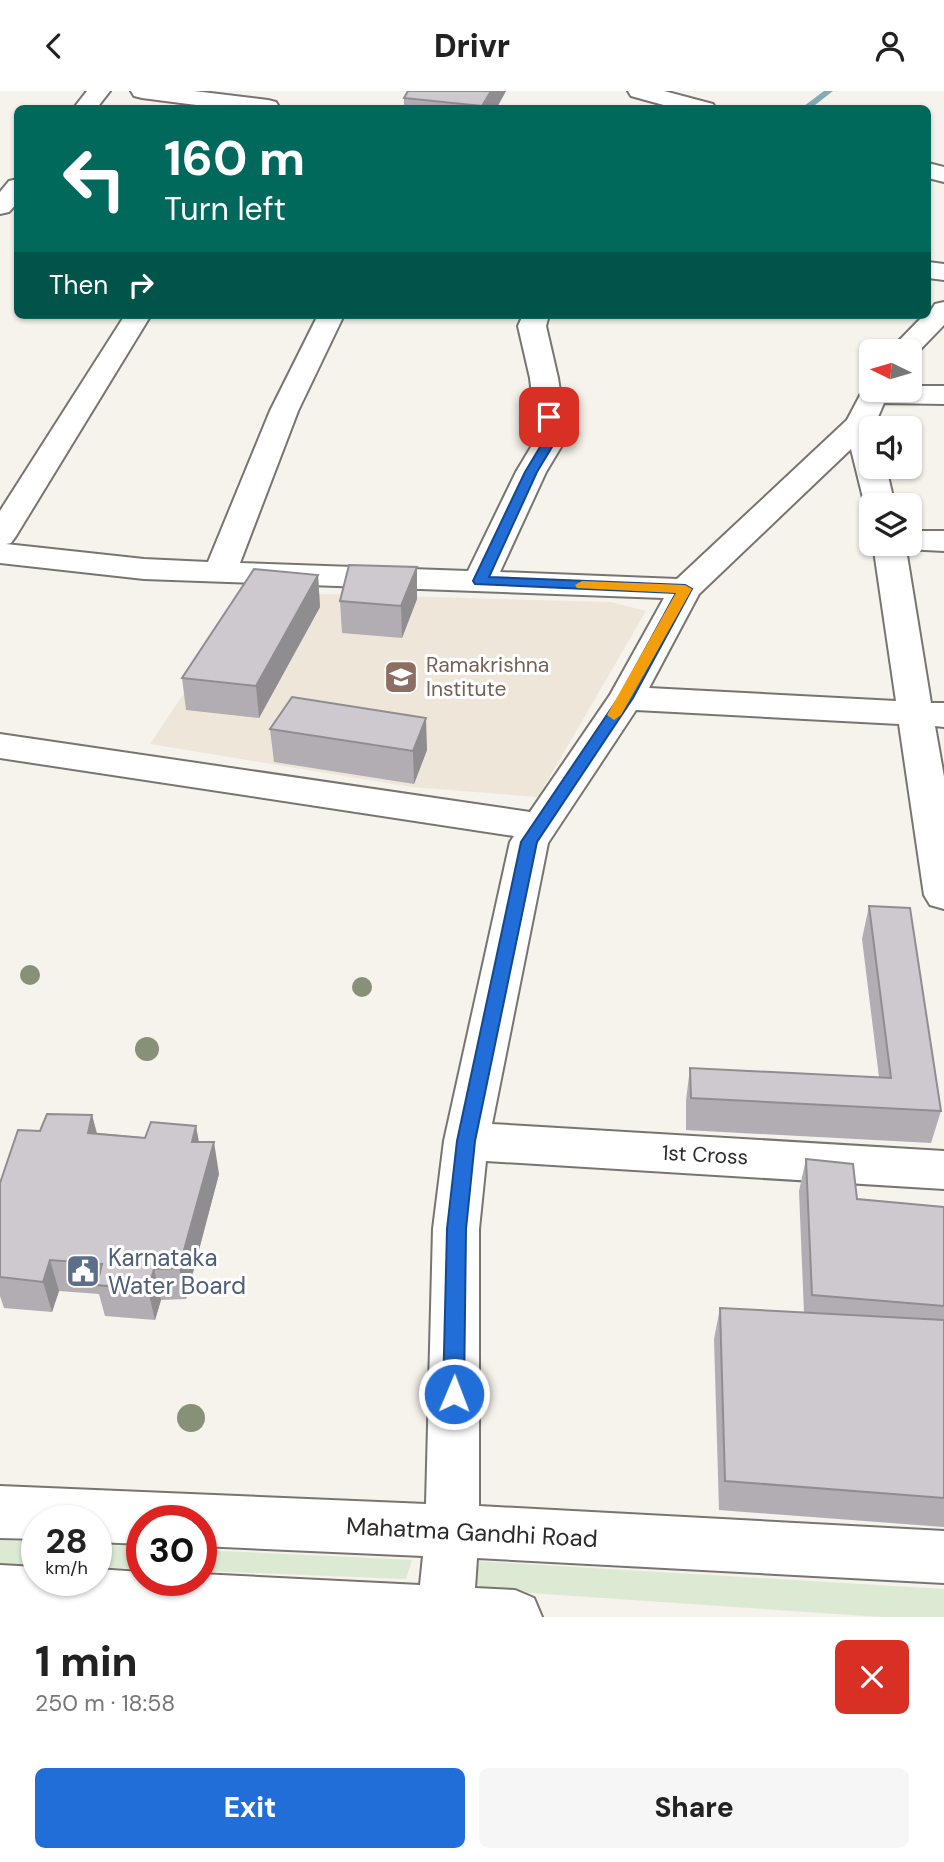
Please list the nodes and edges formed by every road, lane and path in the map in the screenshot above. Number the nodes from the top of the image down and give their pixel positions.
1 (99, 91) edge
2 (142, 91) edge
3 (639, 91) edge
4 (87, 105) edge
5 (248, 105) edge
6 (690, 105) edge
7 (14, 191) edge
8 (0, 207) edge
9 (944, 310) edge
10 (136, 319) edge
11 (329, 319) edge
12 (535, 319) edge
13 (915, 339) edge
14 (944, 394) edge
15 (922, 397) edge
16 (870, 403) edge
17 (879, 493) edge
18 (0, 537) edge
19 (922, 541) edge
20 (944, 541) edge
21 (0, 553) edge
22 (892, 556) edge
23 (220, 572) junction
24 (480, 581) junction
25 (685, 589) junction
26 (626, 698) junction
27 (930, 714) edge
28 (0, 746) edge
29 (538, 826) junction
30 (944, 895) edge
31 (466, 1141) junction
32 (944, 1170) edge
33 (0, 1512) edge
34 (452, 1531) junction
35 (944, 1557) edge
36 (0, 1592) edge
37 (445, 1615) edge
38 (515, 1617) edge

1 - 4 street
2 - 5 street
3 - 6 street
7 - 8 street
9 - 13 street
10 - 18 street
11 - 23 street
12 - 24 street
14 - 15 street
16 - 17 street
16 - 25 street
19 - 20 street
21 - 23 street
22 - 27 street
23 - 24 street
24 - 25 street
25 - 26 street
26 - 27 street
26 - 29 street
27 - 30 street
28 - 29 street
29 - 31 street
31 - 32 street, 1st Cross
31 - 34 street
33 - 34 street, Mahatma Gandhi Road
34 - 35 street, Mahatma Gandhi Road
34 - 37 street
36 - 37 street
37 - 38 street

